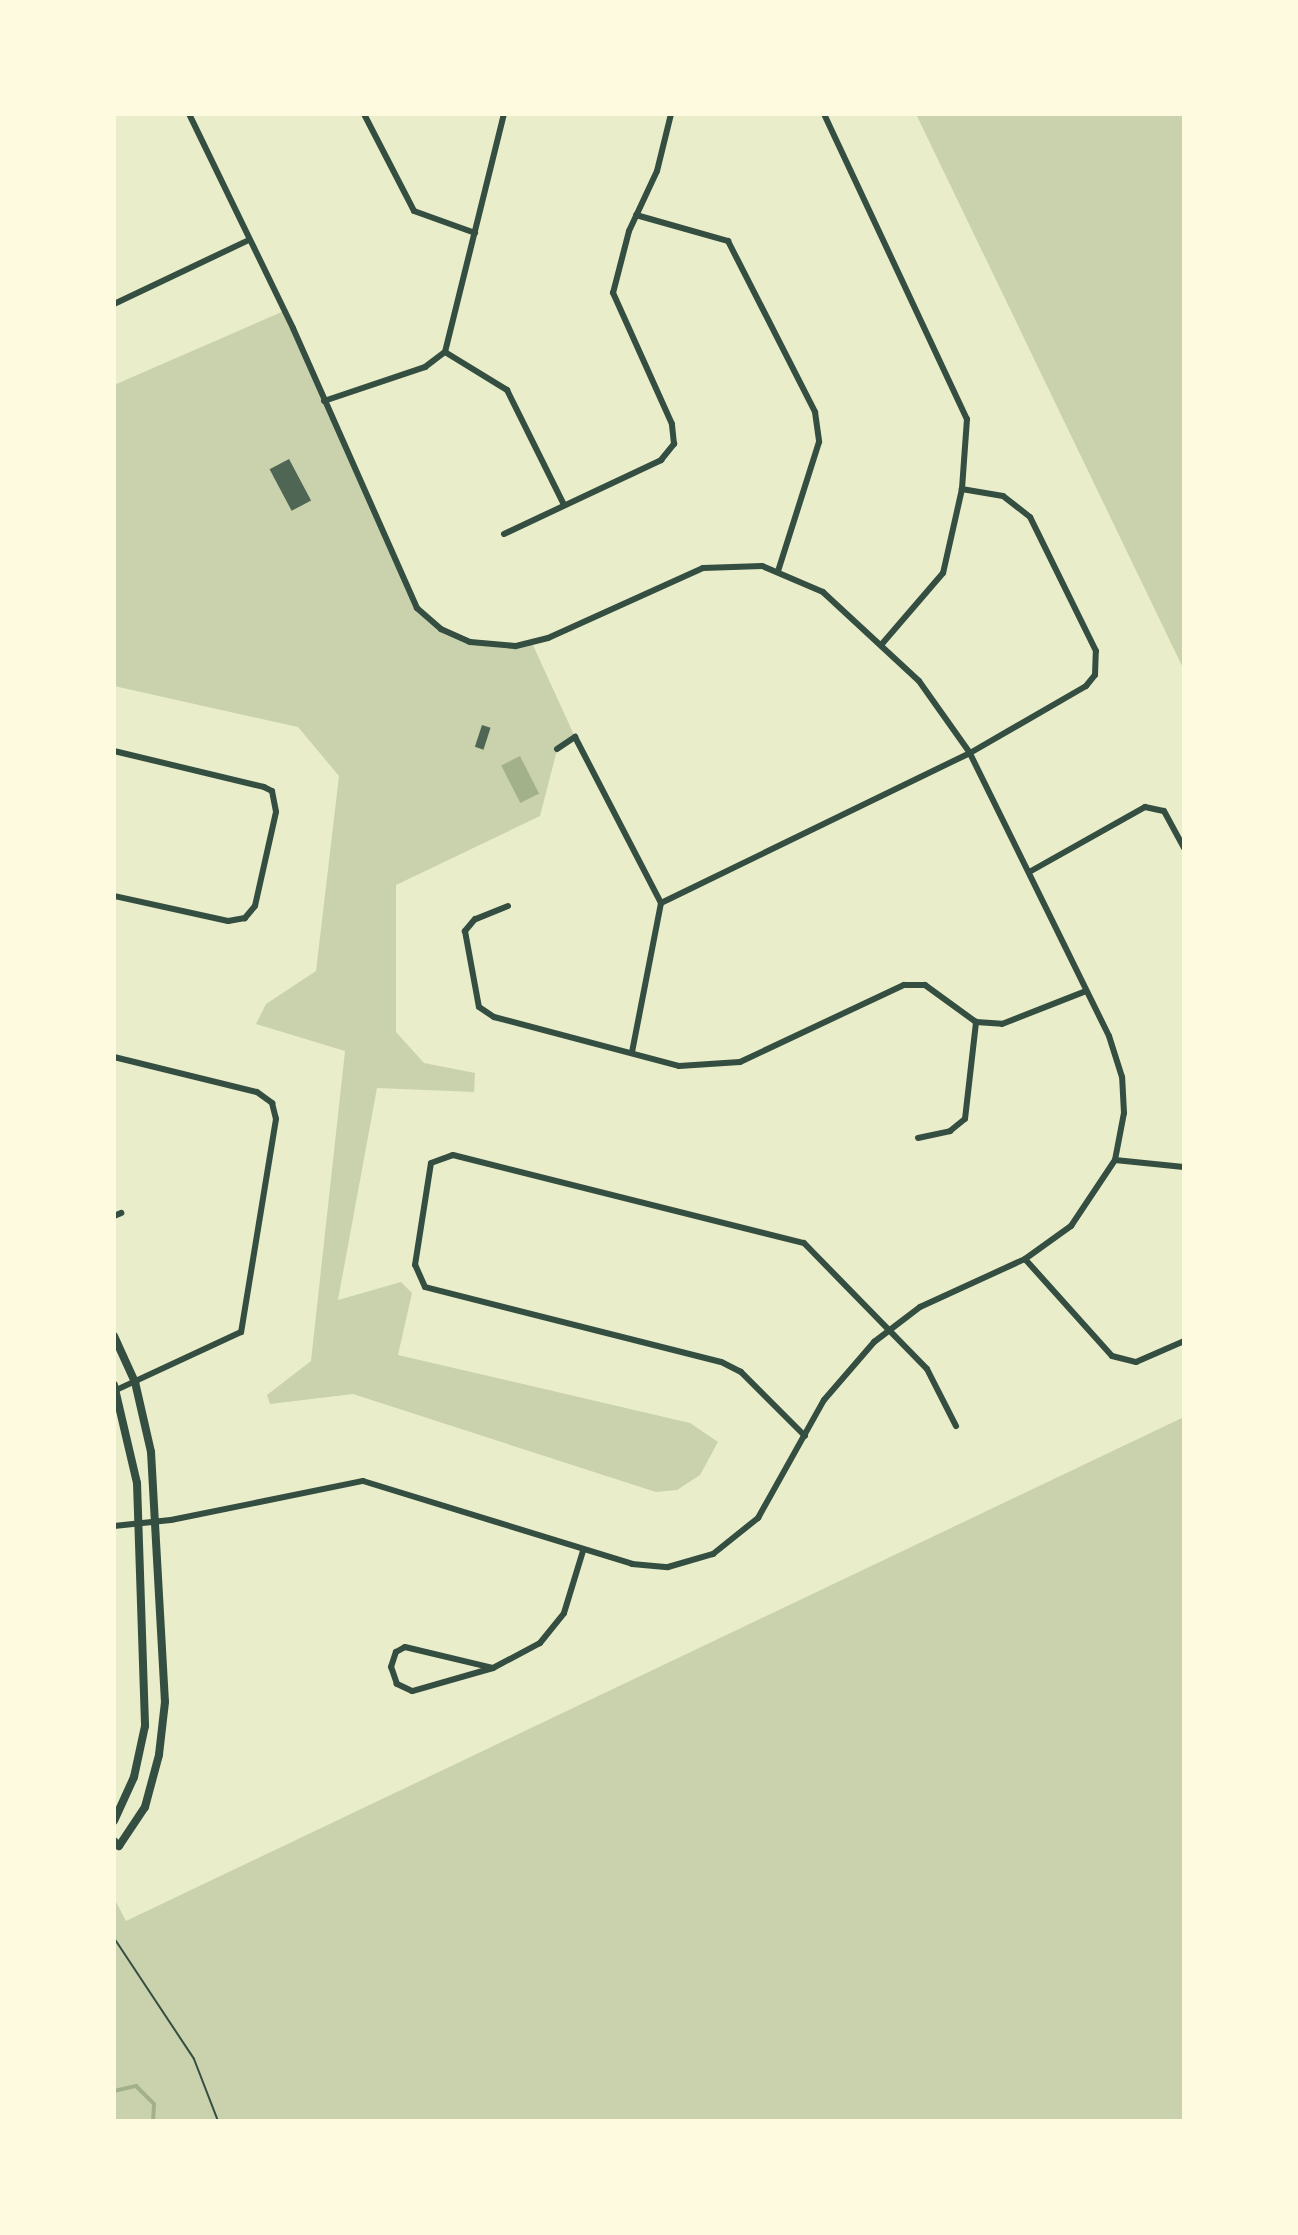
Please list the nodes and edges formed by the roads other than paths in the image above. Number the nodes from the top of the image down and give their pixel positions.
1 (189, 114) edge
2 (364, 114) edge
3 (504, 114) edge
4 (671, 114) edge
5 (824, 114) edge
6 (636, 215) junction
7 (475, 233) junction
8 (249, 240) junction
9 (114, 304) edge
10 (445, 352) junction
11 (324, 401) junction
12 (962, 489) junction
13 (564, 505) junction
14 (504, 534) dead end
15 (778, 571) junction
16 (882, 644) junction
17 (557, 749) dead end
18 (114, 751) edge
19 (970, 753) junction
20 (1184, 848) edge
21 (1031, 871) junction
22 (114, 896) edge
23 (661, 903) junction
24 (508, 906) dead end
25 (1086, 991) junction
26 (976, 1022) junction
27 (632, 1052) junction
28 (114, 1057) edge
29 (918, 1138) dead end
30 (1115, 1160) junction
31 (1184, 1167) edge
32 (1025, 1259) junction
33 (889, 1330) junction
34 (114, 1336) edge
35 (1184, 1341) edge
36 (135, 1382) junction
37 (115, 1388) edge
38 (956, 1426) dead end
39 (805, 1436) junction
40 (156, 1520) junction
41 (138, 1522) junction
42 (114, 1526) edge
43 (583, 1551) junction
44 (493, 1668) junction
45 (114, 1821) edge
46 (114, 1841) edge

1 - 8 street
2 - 7 street
3 - 7 street
4 - 6 street
5 - 12 street
6 - 13 street
6 - 15 street
7 - 10 street
8 - 9 street
8 - 11 street
10 - 11 street
10 - 13 street
11 - 15 street
12 - 16 street
12 - 19 street
13 - 14 street
15 - 16 street
16 - 19 street
17 - 23 street
18 - 22 street
19 - 21 street
19 - 23 street
20 - 21 street
21 - 25 street
23 - 27 street
24 - 27 street
25 - 26 street
25 - 30 street
26 - 27 street
26 - 29 street
28 - 36 street
30 - 31 street
30 - 32 street
32 - 33 street
32 - 35 street
33 - 38 street
33 - 39 street
33 - 39 street
34 - 36 street
36 - 37 street
36 - 40 street
37 - 41 street
39 - 43 street
40 - 41 street
40 - 43 street
40 - 46 street
41 - 42 street
41 - 45 street
43 - 44 street
44 - 44 street

